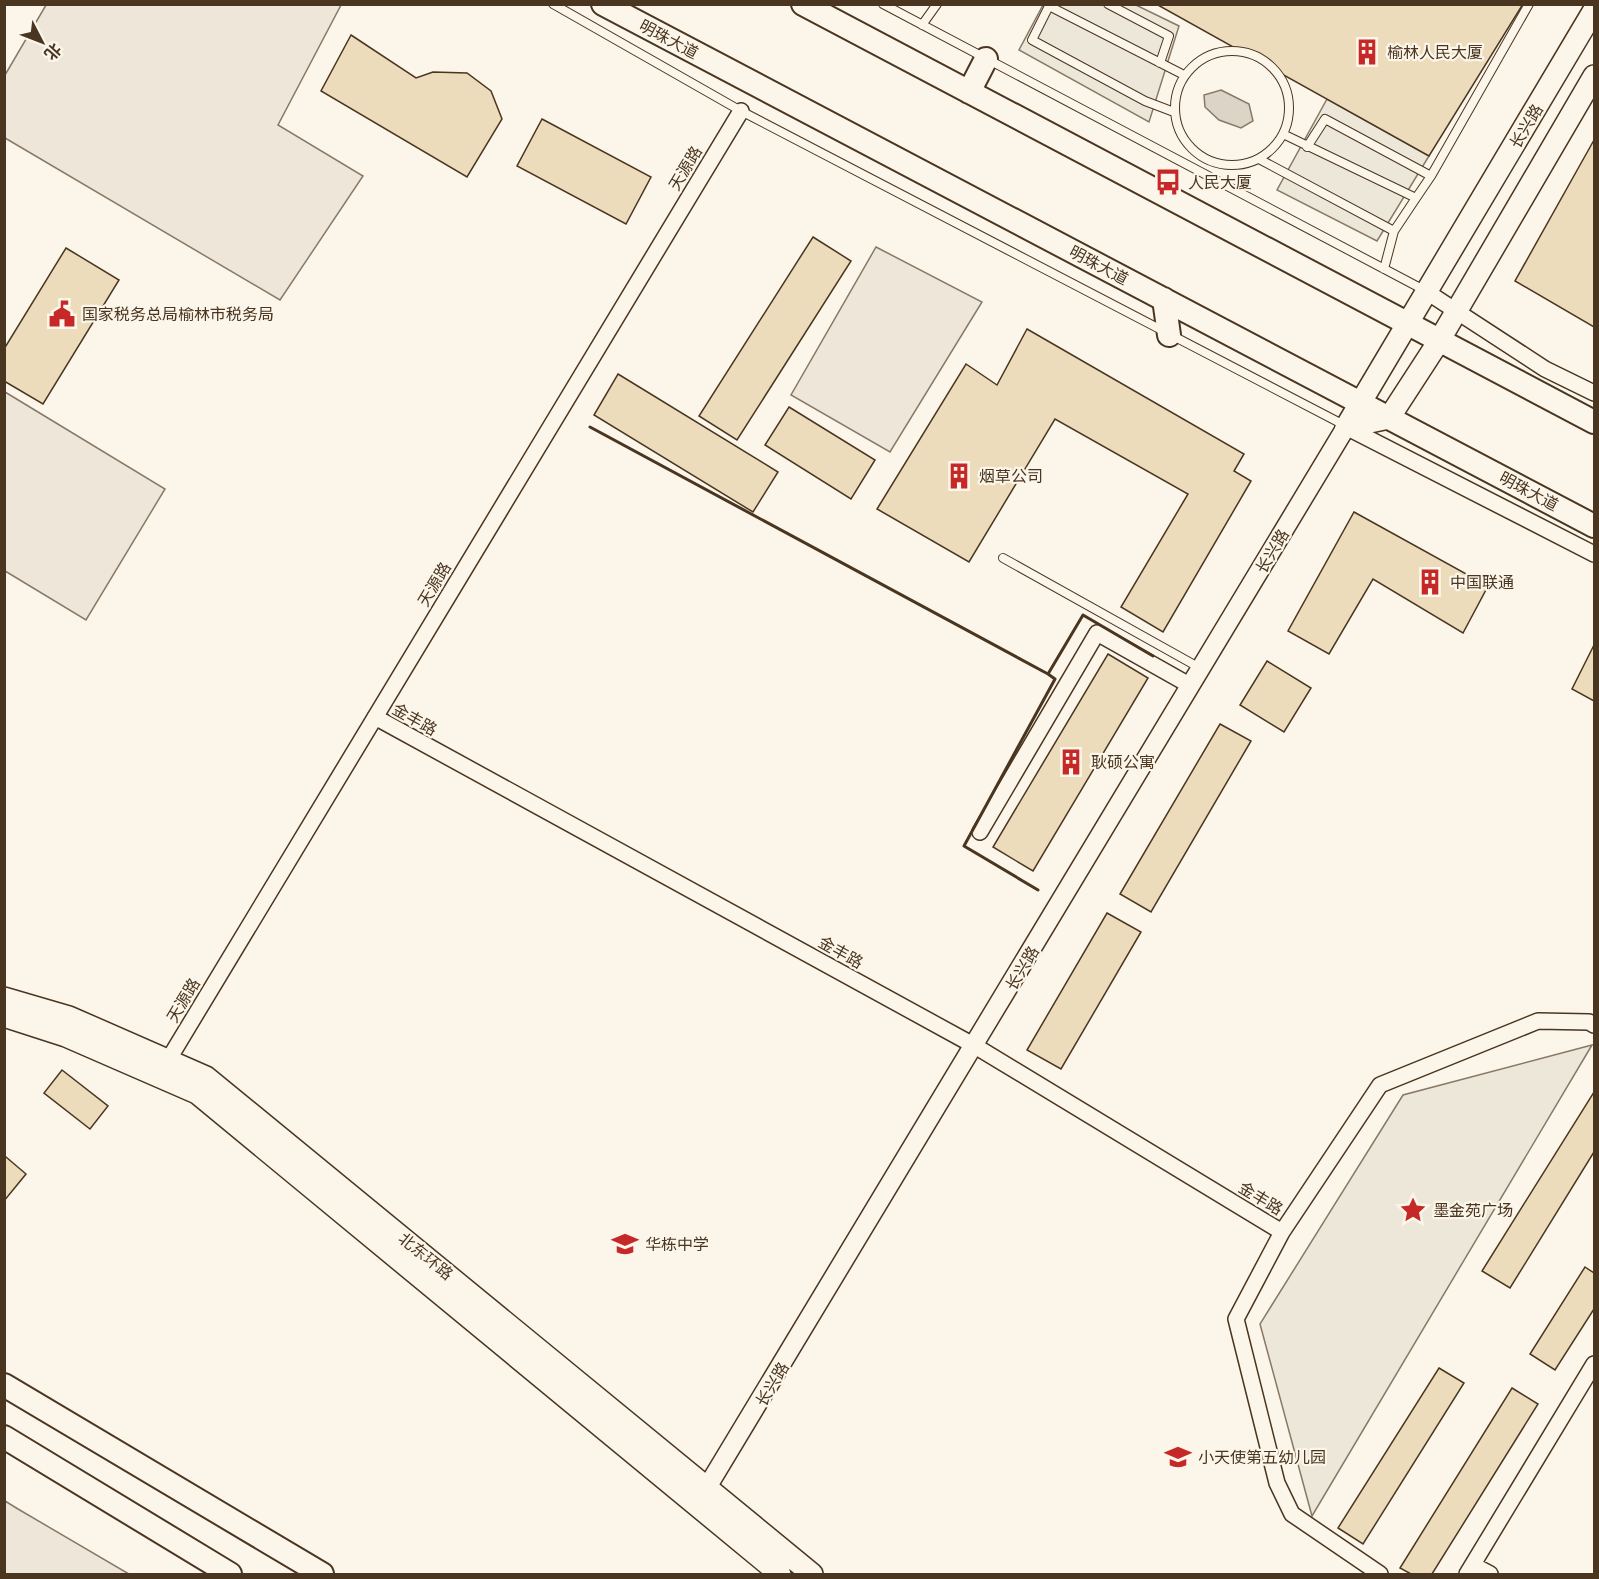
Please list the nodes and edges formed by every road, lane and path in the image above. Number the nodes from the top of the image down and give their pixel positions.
1 (553, 4) edge
2 (603, 4) edge
3 (803, 4) edge
4 (883, 4) edge
5 (937, 4) edge
6 (1107, 4) edge
7 (1529, 4) edge
8 (1049, 5) edge
9 (1594, 10) edge
10 (922, 25) junction
11 (986, 59) junction
12 (1160, 63) junction
13 (1184, 75) junction
14 (1594, 76) edge
15 (969, 92) junction
16 (741, 111) junction
17 (1174, 112) junction
18 (1283, 134) junction
19 (1307, 147) junction
20 (1259, 159) junction
21 (1431, 176) junction
22 (1416, 198) junction
23 (1394, 231) junction
24 (1384, 269) junction
25 (1427, 292) junction
26 (1164, 299) junction
27 (1455, 310) junction
28 (1409, 323) junction
29 (1169, 335) junction
30 (1439, 341) junction
31 (1594, 393) edge
32 (1361, 403) junction
33 (1389, 418) junction
34 (1594, 422) edge
35 (1346, 427) junction
36 (1594, 526) edge
37 (1594, 554) edge
38 (1003, 558) dead end
39 (1201, 669) junction
40 (1191, 686) junction
41 (375, 717) junction
42 (980, 832) dead end
43 (4, 998) edge
44 (4, 1016) edge
45 (1594, 1025) edge
46 (975, 1046) junction
47 (164, 1068) junction
48 (1282, 1232) junction
49 (1594, 1364) edge
50 (4, 1385) edge
51 (4, 1437) edge
52 (701, 1498) junction
53 (1470, 1570) edge
54 (230, 1575) edge
55 (322, 1575) edge
56 (780, 1575) edge
57 (812, 1575) edge
58 (1380, 1575) edge
59 (1490, 1575) edge

1 - 16 lane
2 - 26 main road, 明珠大道
3 - 15 main road
4 - 10 lane
5 - 10 lane
6 - 12 lane
7 - 21 lane
8 - 12 lane
8 - 17 lane
9 - 25 main road, 长兴路
10 - 11 lane
11 - 15 main road
11 - 24 lane
12 - 13 lane
13 - 17 lane
13 - 18 lane
14 - 27 main road, 长兴路
15 - 28 main road
16 - 29 lane
16 - 41 street, 天源路
17 - 20 lane
18 - 19 lane
18 - 20 lane
19 - 21 lane
19 - 22 lane
20 - 23 lane
21 - 22 lane
22 - 23 lane
23 - 24 lane
24 - 25 lane
25 - 27 street
25 - 28 main road, 长兴路
26 - 29 main road
26 - 32 main road, 明珠大道
27 - 30 main road, 长兴路
27 - 31 street
28 - 30 main road
28 - 32 main road, 长兴路
29 - 35 lane
30 - 33 main road, 长兴路
30 - 34 main road
32 - 33 main road, 明珠大道
32 - 35 main road, 长兴路
33 - 35 main road
33 - 36 main road, 明珠大道
35 - 37 street
35 - 39 street, 长兴路
38 - 39 lane
39 - 40 street, 长兴路
40 - 42 street
40 - 46 street, 长兴路
41 - 46 street, 金丰路
41 - 47 street, 天源路
43 - 47 main road, 北东环路
44 - 47 main road, 北东环路
45 - 48 street
46 - 48 street, 金丰路
46 - 52 street, 长兴路
47 - 52 main road, 北东环路
48 - 58 street
49 - 53 street
50 - 55 main road
51 - 54 main road
52 - 56 main road, 北东环路
52 - 57 main road, 北东环路
53 - 59 street

